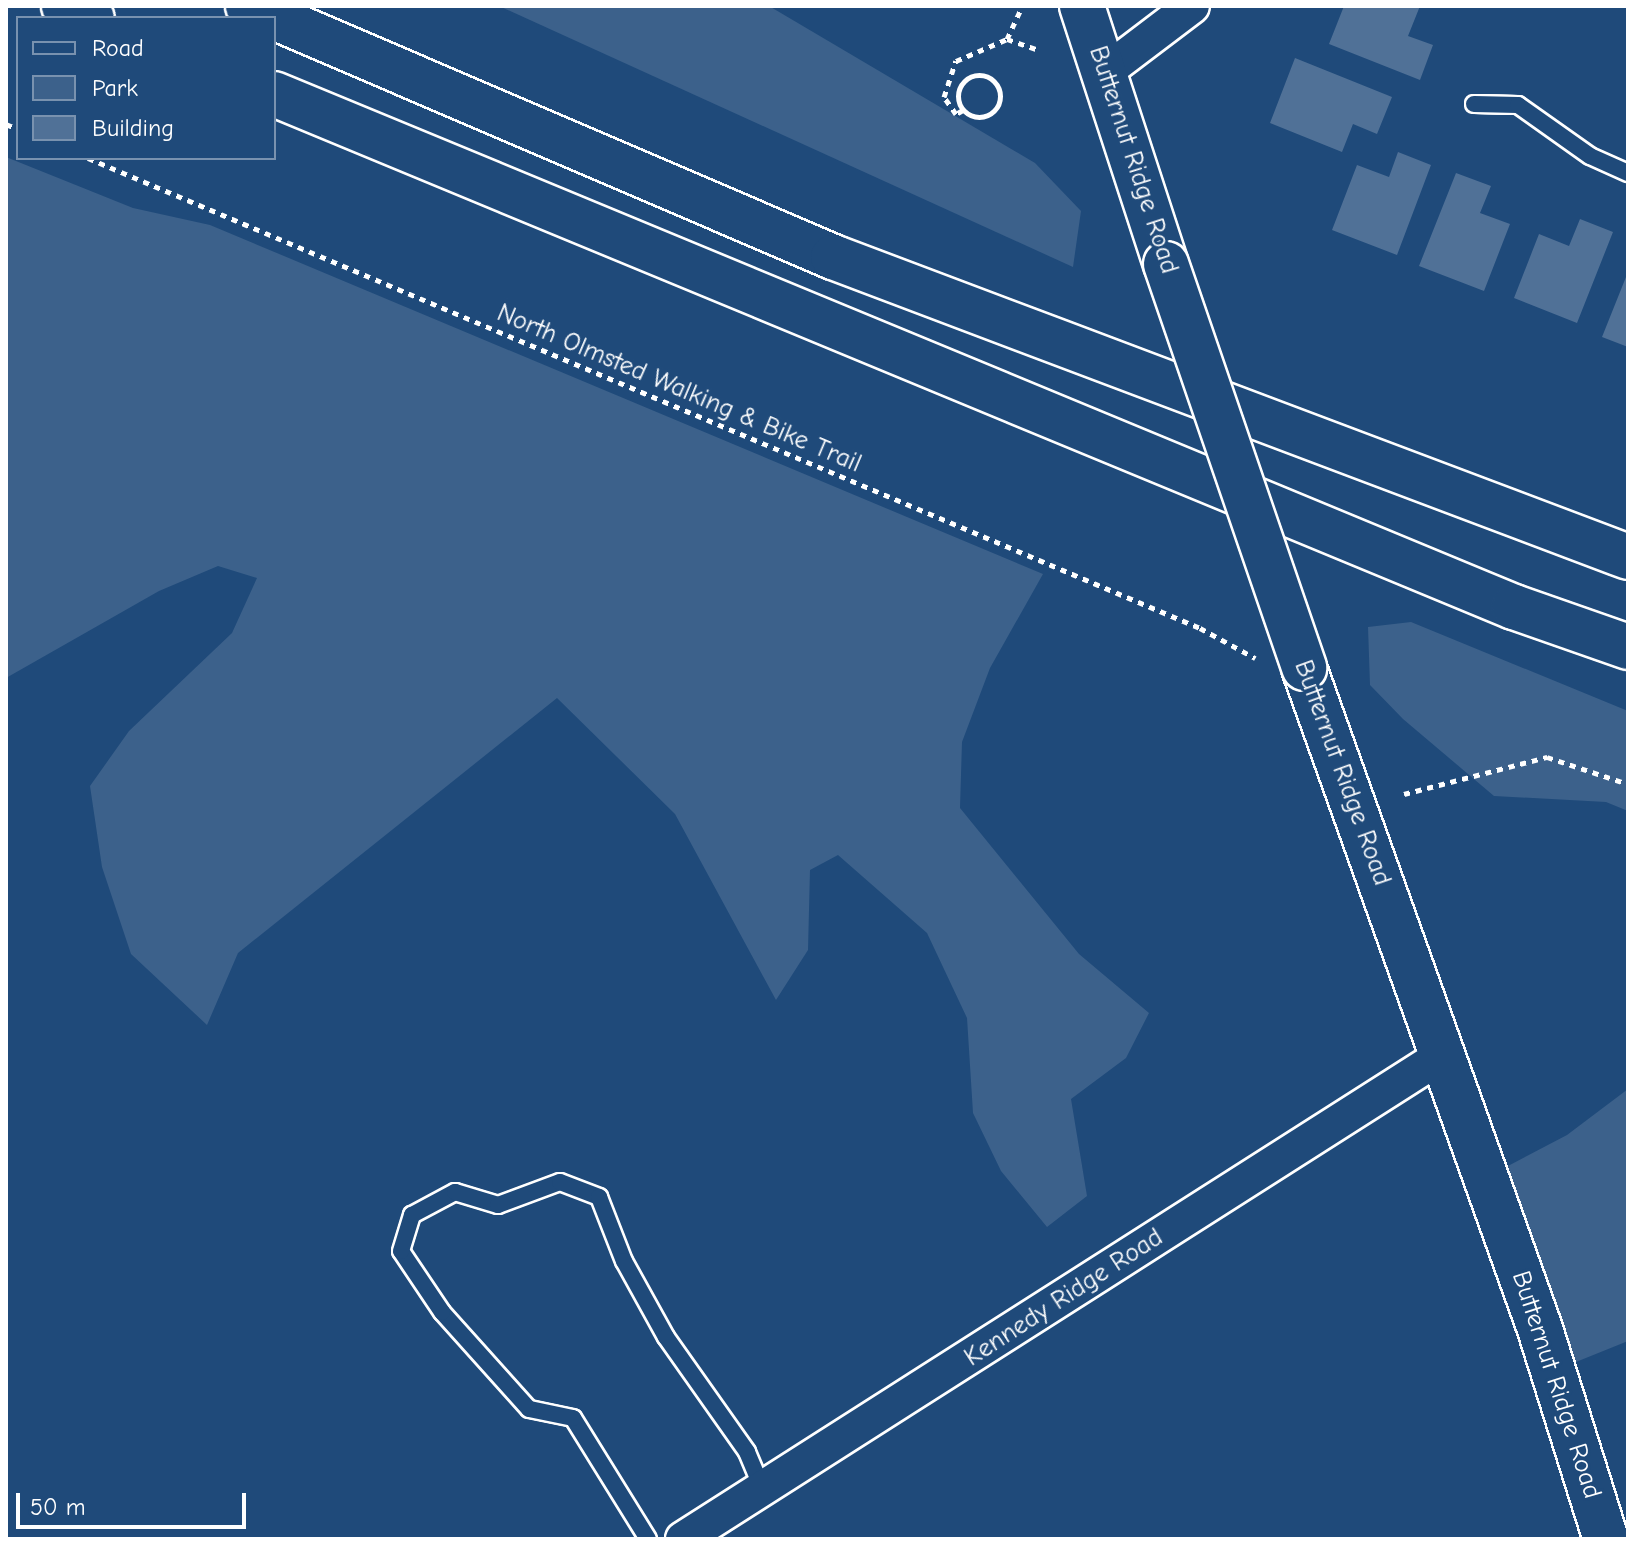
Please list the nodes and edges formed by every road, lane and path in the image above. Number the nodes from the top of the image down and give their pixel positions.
1 (64, 6) edge
2 (248, 6) edge
3 (1082, 6) edge
4 (1192, 6) edge
5 (1022, 7) edge
6 (87, 16) edge
7 (271, 16) edge
8 (276, 18) edge
9 (1007, 39) junction
10 (1036, 49) dead end
11 (1105, 72) junction
12 (276, 95) edge
13 (1474, 104) dead end
14 (963, 110) junction
15 (93, 160) edge
16 (1628, 173) edge
17 (1628, 557) edge
18 (1628, 647) edge
19 (1255, 658) dead end
20 (1628, 784) edge
21 (1404, 794) dead end
22 (1443, 1055) junction
23 (763, 1490) junction
24 (648, 1539) edge
25 (683, 1539) edge
26 (1606, 1539) edge

1 - 6 main road
2 - 7 main road
3 - 11 main road, Butternut Ridge Road
4 - 11 street
5 - 9 path
8 - 17 main road
9 - 10 path
9 - 14 path
11 - 22 main road, Butternut Ridge Road, bridge
12 - 18 main road
13 - 16 lane
14 - 14 path
15 - 19 path, North Olmsted Walking & Bike Trail
20 - 21 path
22 - 23 street, Kennedy Ridge Road
22 - 26 main road, Butternut Ridge Road
23 - 24 lane
23 - 25 street, Kennedy Ridge Road

